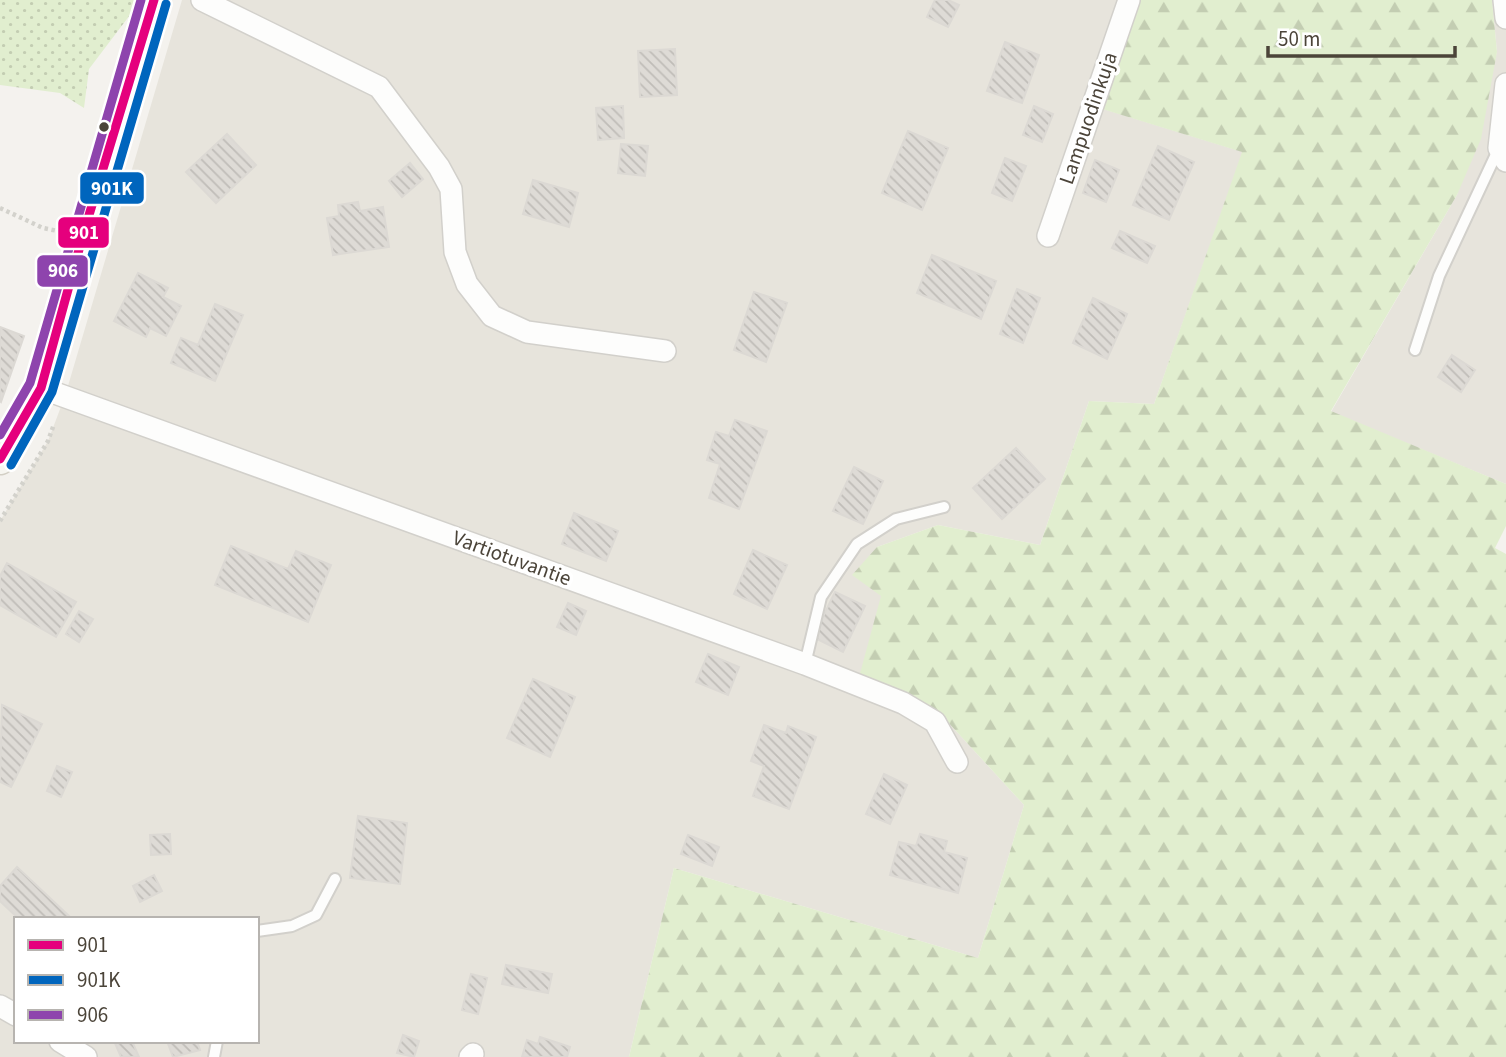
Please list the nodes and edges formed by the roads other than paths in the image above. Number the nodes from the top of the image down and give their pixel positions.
1 (154, 0) edge
2 (202, 0) edge
3 (1129, 0) edge
4 (1503, 0) edge
5 (1506, 18) edge
6 (1506, 84) edge
7 (1502, 155) edge
8 (1048, 236) dead end
9 (1415, 349) dead end
10 (665, 351) dead end
11 (41, 388) junction
12 (0, 459) edge
13 (944, 507) dead end
14 (806, 664) junction
15 (957, 762) dead end
16 (335, 879) dead end
17 (259, 931) edge
18 (63, 1043) edge
19 (86, 1057) edge

1 - 11 street
2 - 10 street
3 - 8 street, Lampuodinkuja
4 - 5 street
6 - 7 street
7 - 9 lane
11 - 12 street
11 - 14 street, Vartiotuvantie
13 - 14 lane
14 - 15 street, Vartiotuvantie
16 - 17 lane
18 - 19 street

